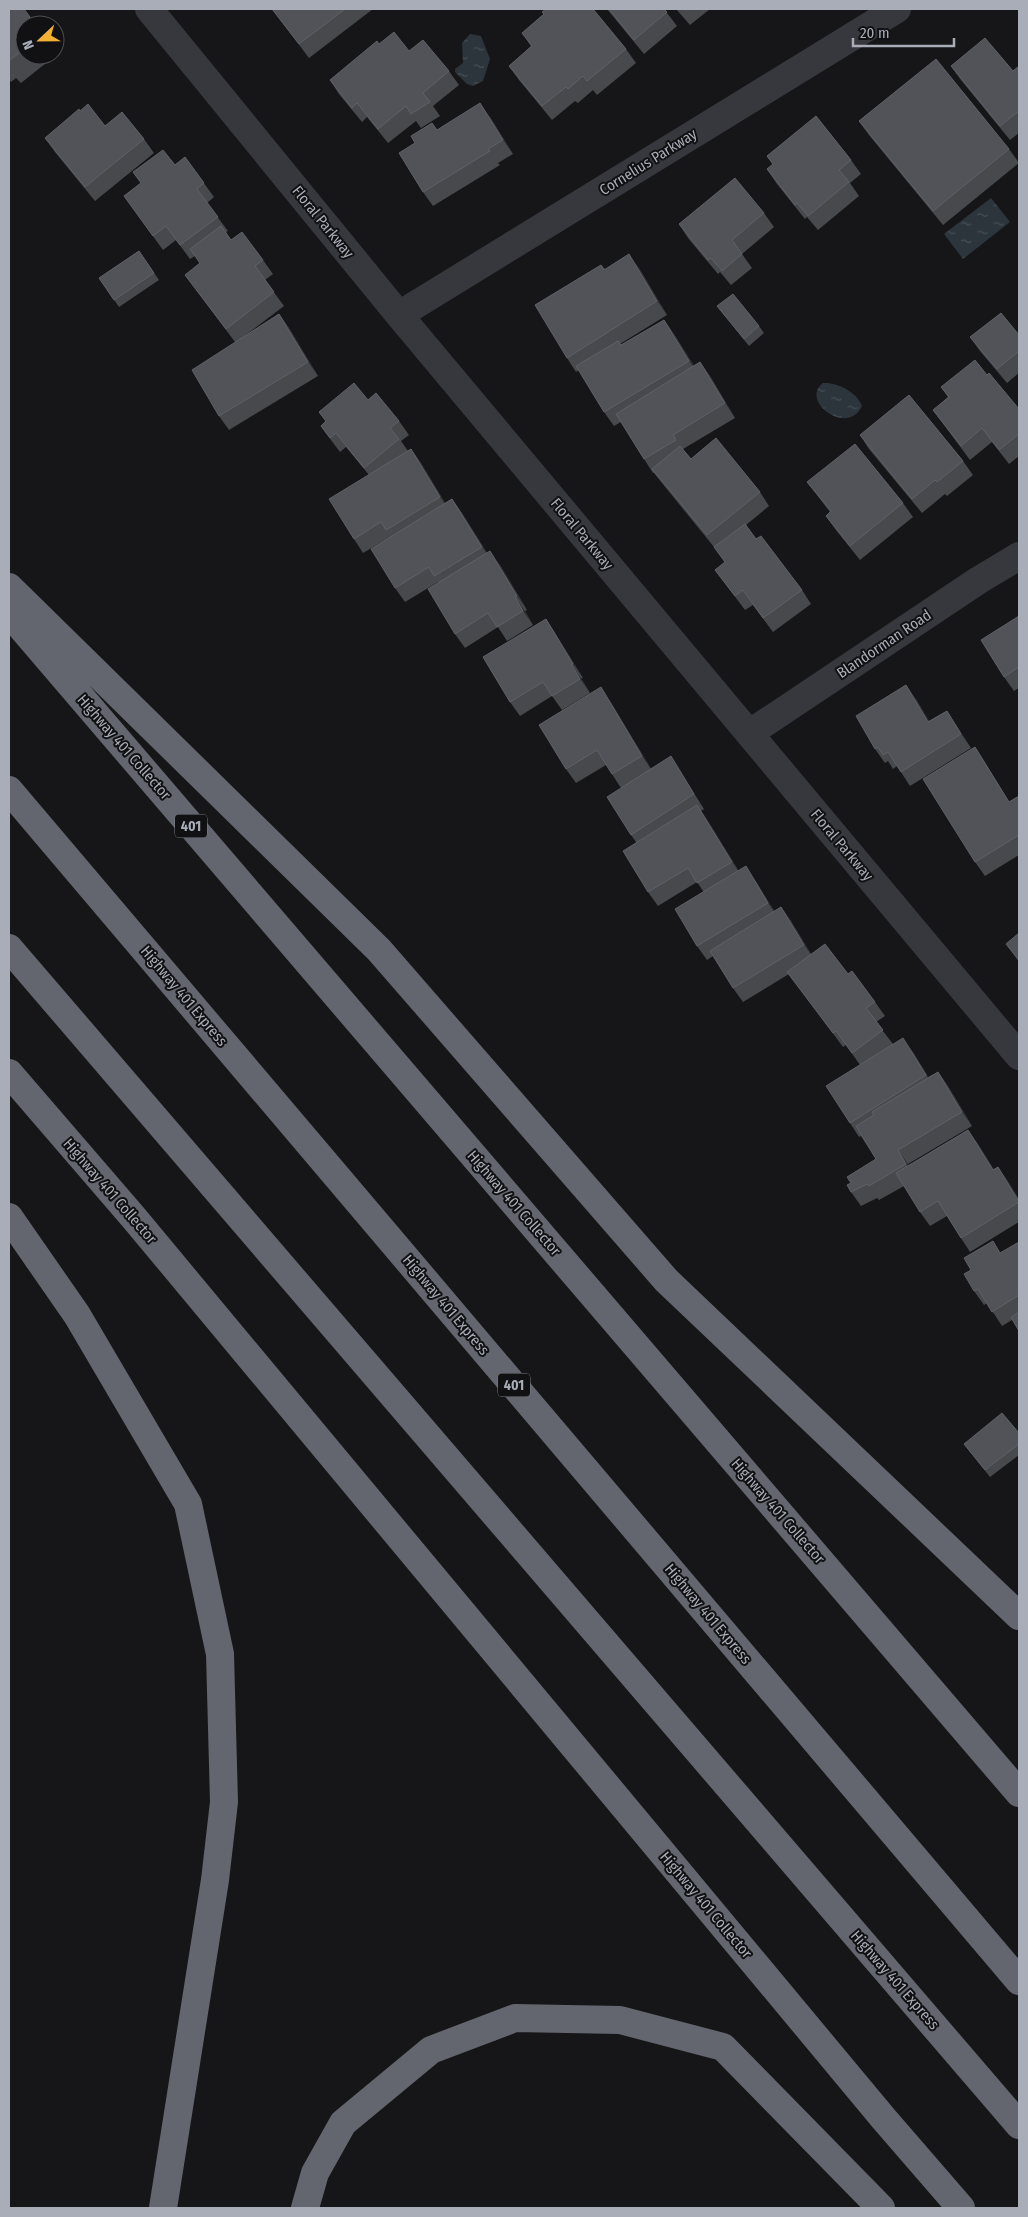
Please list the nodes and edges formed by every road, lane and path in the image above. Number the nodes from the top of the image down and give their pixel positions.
1 (149, 9) edge
2 (897, 9) edge
3 (399, 315) junction
4 (1019, 556) edge
5 (9, 587) edge
6 (9, 613) edge
7 (750, 733) junction
8 (9, 790) edge
9 (9, 948) edge
10 (1019, 1056) edge
11 (9, 1073) edge
12 (9, 1217) edge
13 (1019, 1616) edge
14 (996, 1765) junction
15 (1019, 1789) edge
16 (1019, 1793) edge
17 (1019, 1982) edge
18 (1019, 2125) edge
19 (163, 2208) edge
20 (305, 2208) edge
21 (881, 2208) edge
22 (961, 2208) edge

1 - 3 street, Floral Parkway
2 - 3 street, Cornelius Parkway
3 - 7 street, Floral Parkway
4 - 7 street, Blandorman Road
5 - 13 highway
6 - 14 highway, Highway 401 Collector / 401
7 - 10 street, Floral Parkway
8 - 17 highway, Highway 401 Express / 401
9 - 18 highway, Highway 401 Express
11 - 22 highway, Highway 401 Collector
12 - 19 highway
14 - 15 highway
14 - 16 highway, Highway 401 Collector / 401
20 - 21 highway

